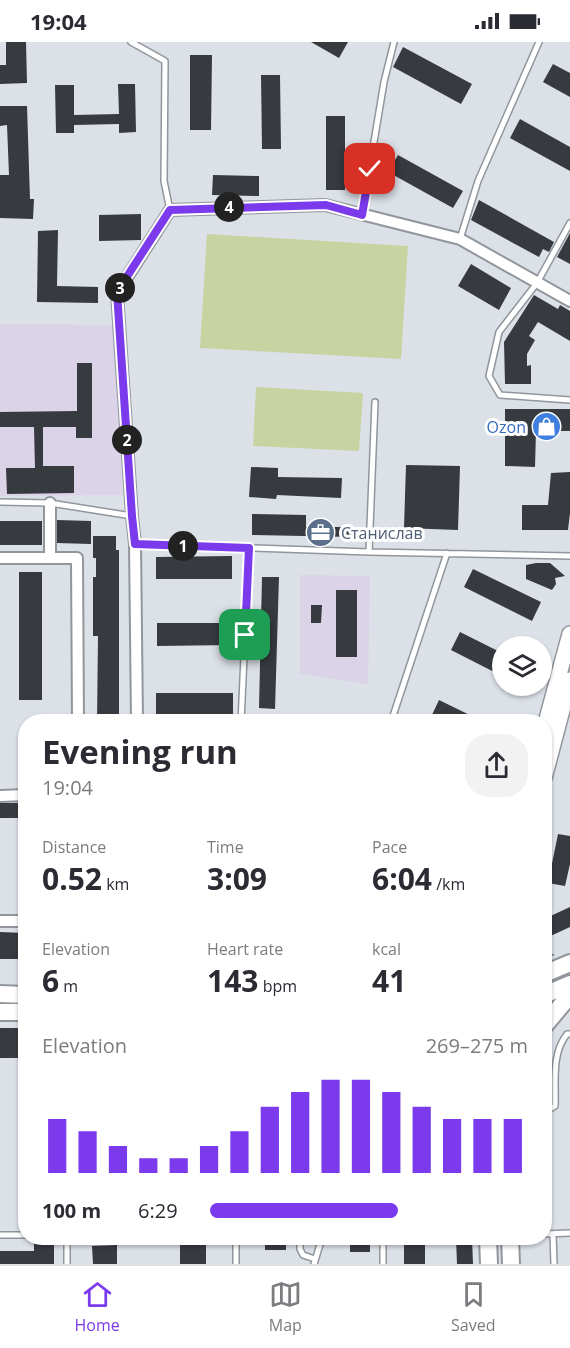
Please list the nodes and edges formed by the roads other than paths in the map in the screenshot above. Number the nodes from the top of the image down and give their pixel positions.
1 (132, 42) edge
2 (394, 42) edge
3 (539, 42) edge
4 (170, 210) junction
5 (362, 215) junction
6 (570, 223) edge
7 (460, 239) junction
8 (537, 283) junction
9 (570, 301) edge
10 (570, 400) edge
11 (375, 402) dead end
12 (0, 502) edge
13 (50, 503) junction
14 (132, 516) junction
15 (135, 544) junction
16 (249, 548) junction
17 (369, 552) junction
18 (447, 553) junction
19 (570, 556) edge
20 (0, 558) edge
21 (51, 558) junction
22 (570, 634) edge
23 (570, 680) edge
24 (78, 714) edge
25 (137, 714) edge
26 (241, 714) edge
27 (394, 714) edge
28 (548, 714) edge
29 (552, 748) edge
30 (18, 795) edge
31 (0, 796) edge
32 (0, 921) edge
33 (18, 921) edge
34 (570, 963) edge
35 (552, 971) edge
36 (570, 984) edge
37 (552, 992) edge
38 (0, 994) edge
39 (18, 994) edge
40 (570, 995) edge
41 (0, 1012) edge
42 (18, 1012) edge
43 (552, 1016) edge
44 (570, 1034) edge
45 (552, 1108) edge
46 (570, 1233) edge
47 (0, 1234) edge
48 (553, 1234) joint
49 (18, 1235) edge
50 (67, 1245) edge
51 (236, 1245) edge
52 (300, 1245) edge
53 (320, 1245) edge
54 (383, 1245) edge
55 (489, 1245) edge
56 (510, 1245) edge
57 (314, 1262) edge
58 (67, 1264) edge
59 (236, 1264) edge
60 (383, 1264) edge
61 (489, 1264) edge
62 (511, 1264) edge
63 (554, 1264) edge

1 - 4 lane
2 - 5 lane
3 - 7 lane
4 - 5 street
4 - 14 street
5 - 7 street
6 - 8 lane
7 - 8 street
8 - 9 street
8 - 10 lane
11 - 17 lane
12 - 13 lane
13 - 14 lane
13 - 21 street
14 - 15 street
15 - 16 lane
15 - 25 street
16 - 17 lane
16 - 26 lane
17 - 18 lane
18 - 19 lane
18 - 27 lane
20 - 21 street
21 - 24 street
22 - 28 main road
23 - 29 main road
30 - 31 street
32 - 33 street
34 - 35 main road
36 - 37 main road
38 - 39 main road
40 - 43 main road
41 - 42 main road
44 - 45 lane
46 - 48 lane
47 - 49 lane
48 - 63 lane
50 - 58 lane
51 - 59 lane
52 - 57 lane
53 - 57 lane
54 - 60 lane
55 - 61 main road
56 - 62 main road

